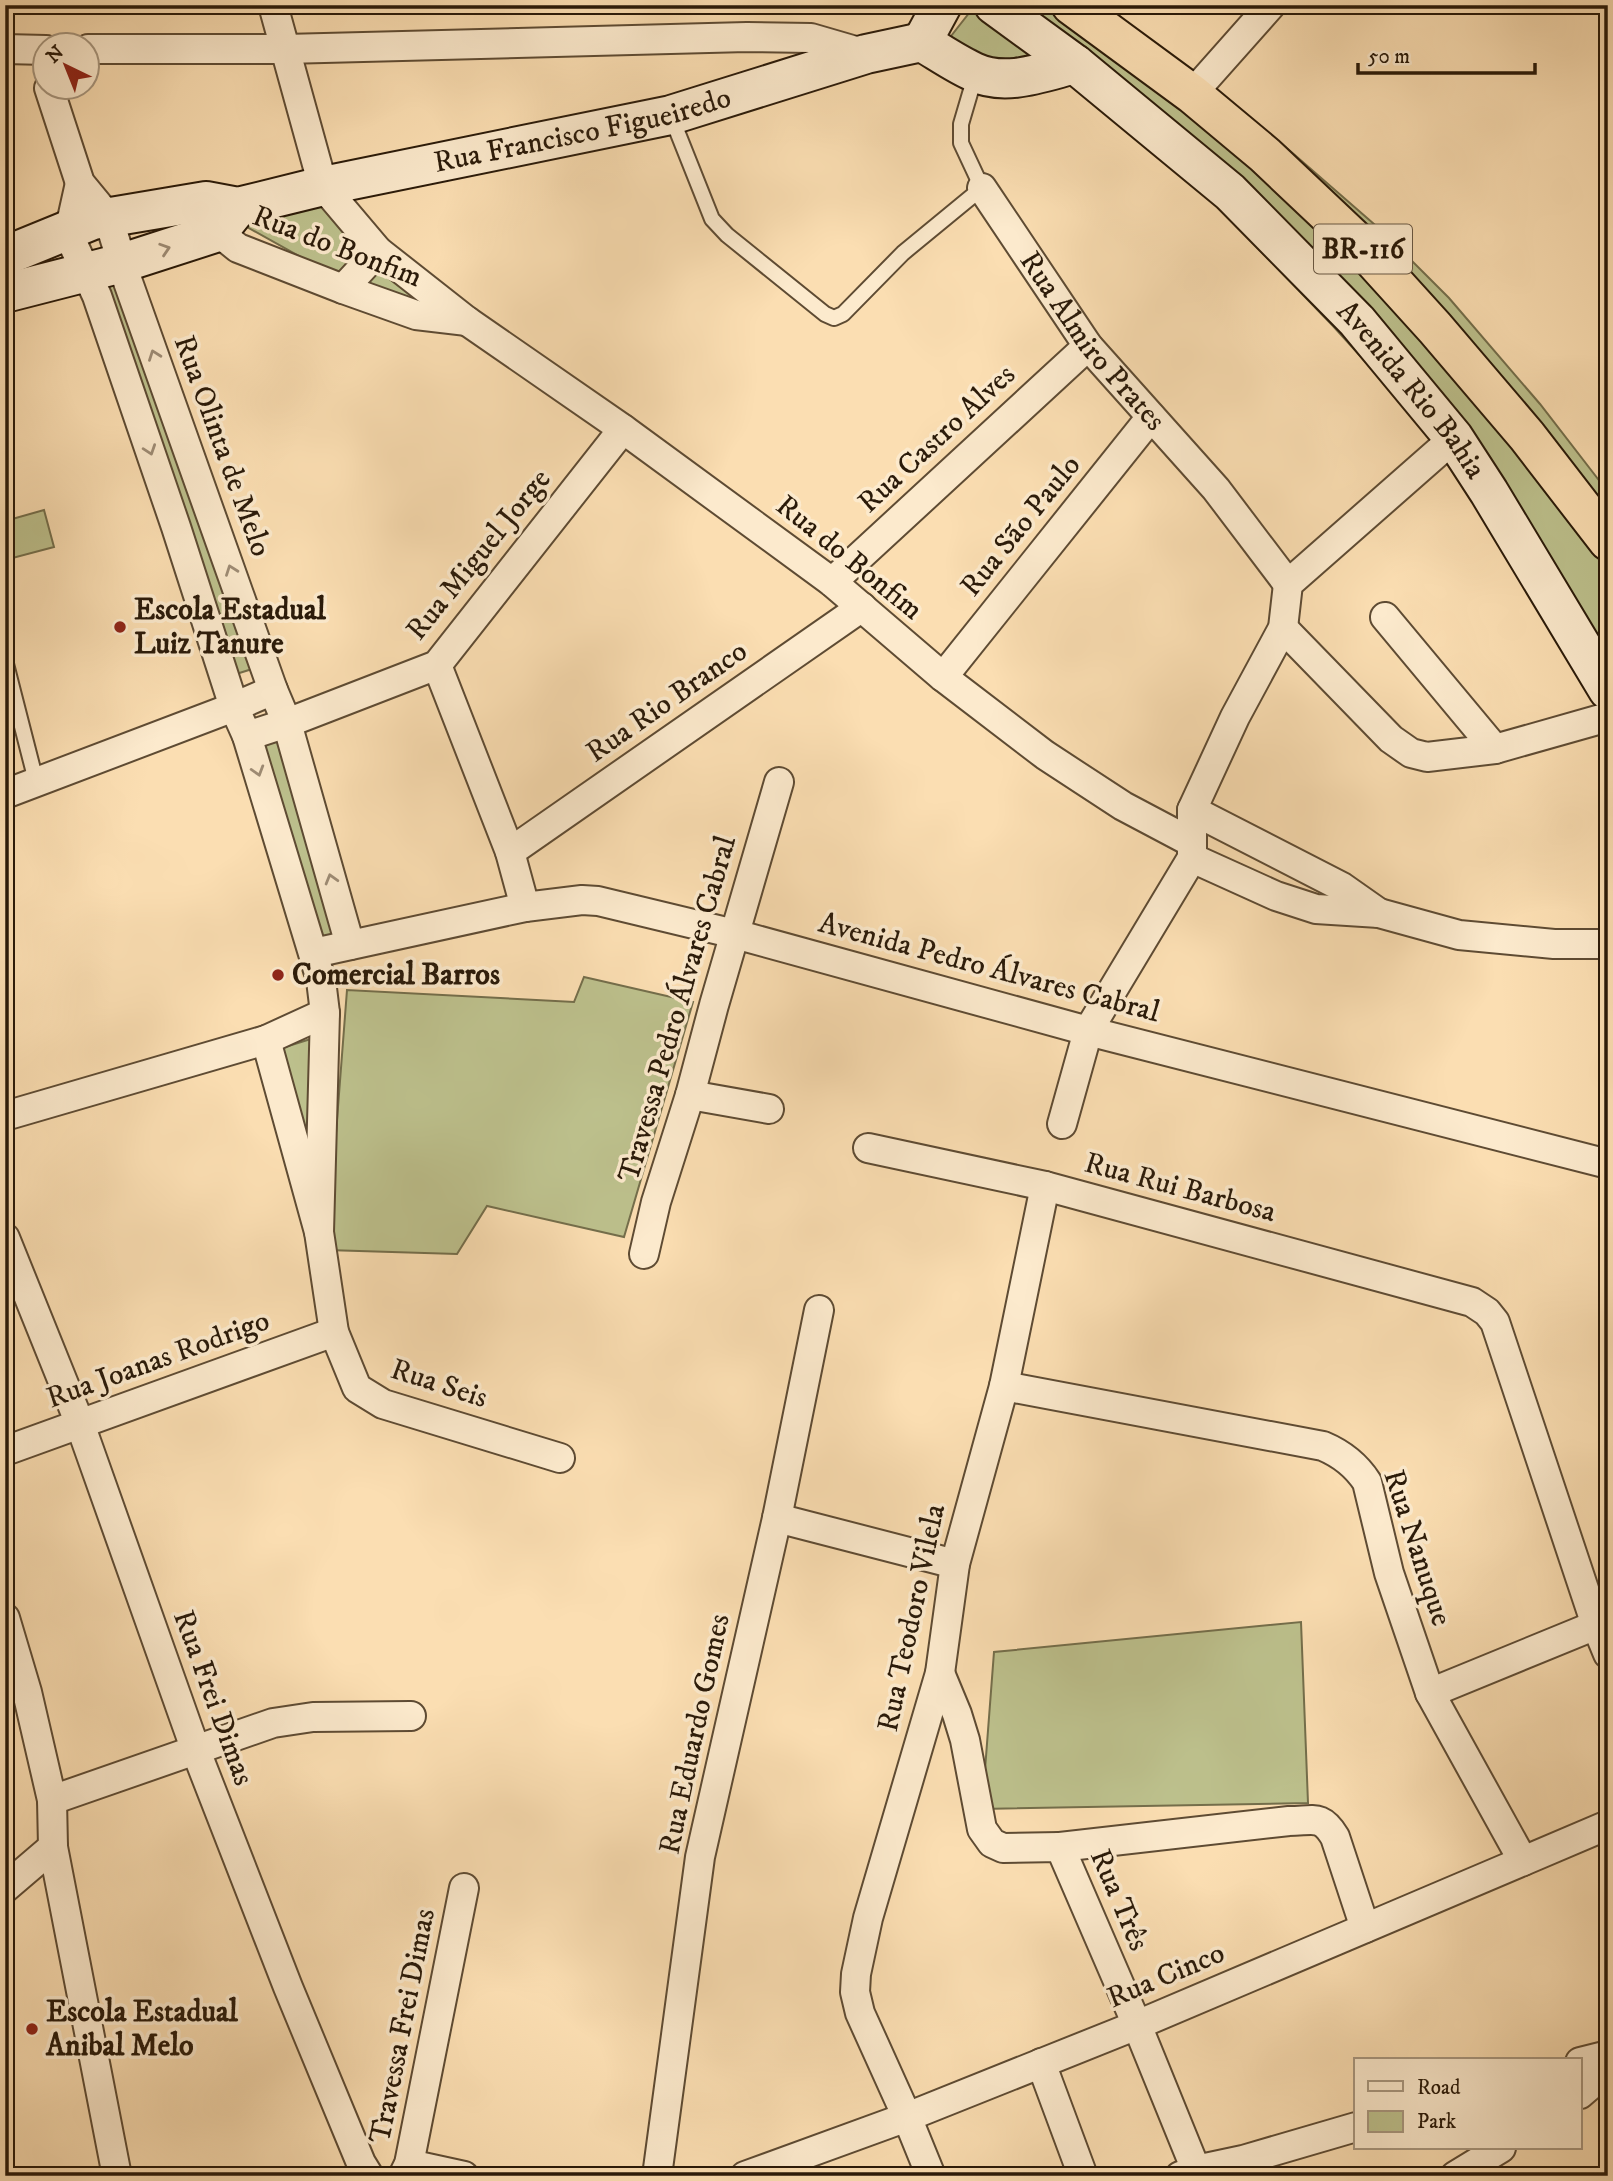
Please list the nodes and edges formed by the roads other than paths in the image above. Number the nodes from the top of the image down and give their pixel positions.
1 (272, 5) edge
2 (942, 5) edge
3 (994, 5) edge
4 (1071, 5) edge
5 (1271, 5) edge
6 (922, 42) junction
7 (5, 49) edge
8 (285, 49) junction
9 (102, 50) edge
10 (866, 54) junction
11 (32, 55) edge
12 (1075, 64) junction
13 (976, 74) junction
14 (1192, 94) junction
15 (54, 102) edge
16 (671, 114) junction
17 (80, 183) junction
18 (323, 186) junction
19 (982, 188) junction
20 (220, 214) junction
21 (108, 217) junction
22 (70, 228) junction
23 (378, 250) junction
24 (5, 256) edge
25 (122, 263) junction
26 (84, 271) junction
27 (343, 289) junction
28 (5, 293) edge
29 (467, 321) junction
30 (1088, 346) junction
31 (1151, 417) junction
32 (623, 429) junction
33 (1454, 438) junction
34 (1608, 541) edge
35 (831, 582) junction
36 (1288, 584) junction
37 (862, 607) junction
38 (1385, 617) dead end
39 (1283, 628) junction
40 (5, 660) edge
41 (437, 665) junction
42 (943, 677) junction
43 (273, 690) junction
44 (1608, 690) edge
45 (234, 707) junction
46 (1608, 717) edge
47 (287, 723) junction
48 (247, 736) junction
49 (1496, 749) junction
50 (36, 781) junction
51 (779, 782) dead end
52 (5, 794) edge
53 (1192, 810) junction
54 (1191, 850) junction
55 (510, 852) junction
56 (525, 907) junction
57 (1379, 913) junction
58 (735, 934) junction
59 (1608, 944) edge
60 (350, 945) junction
61 (314, 953) junction
62 (326, 1013) junction
63 (1088, 1031) junction
64 (266, 1040) junction
65 (690, 1095) junction
66 (769, 1109) dead end
67 (5, 1116) edge
68 (1062, 1124) dead end
69 (868, 1149) dead end
70 (1608, 1164) edge
71 (1045, 1186) junction
72 (319, 1232) junction
73 (5, 1238) edge
74 (644, 1254) dead end
75 (819, 1310) dead end
76 (334, 1332) junction
77 (1004, 1386) junction
78 (80, 1423) junction
79 (5, 1451) edge
80 (560, 1458) dead end
81 (777, 1518) junction
82 (955, 1564) junction
83 (5, 1618) edge
84 (1596, 1625) junction
85 (1608, 1654) edge
86 (940, 1672) junction
87 (1430, 1693) junction
88 (411, 1716) dead end
89 (196, 1751) junction
90 (52, 1800) junction
91 (1608, 1825) edge
92 (53, 1847) junction
93 (1060, 1847) junction
94 (1523, 1861) junction
95 (5, 1888) edge
96 (464, 1888) dead end
97 (1365, 1928) junction
98 (1137, 2025) junction
99 (1608, 2054) edge
100 (1582, 2061) edge
101 (1041, 2063) junction
102 (1608, 2070) edge
103 (1582, 2092) edge
104 (907, 2117) junction
105 (1354, 2128) edge
106 (1498, 2150) edge
107 (1249, 2168) edge
108 (406, 2170) edge
109 (357, 2172) edge
110 (1188, 2173) edge
111 (117, 2176) edge
112 (464, 2176) edge
113 (657, 2176) edge
114 (745, 2176) edge
115 (931, 2176) edge
116 (1083, 2176) edge
117 (1455, 2176) edge

1 - 8 street
2 - 6 street
3 - 12 street, Avenida Rio Bahia
4 - 14 highway, BR-116
5 - 14 street
6 - 10 street, Rua Francisco Figueiredo
6 - 13 street
7 - 11 street
8 - 9 street
8 - 10 street
8 - 18 street
10 - 16 street, Rua Francisco Figueiredo
12 - 13 street
12 - 33 street, Avenida Rio Bahia
13 - 19 lane, Rua Almiro Prates
14 - 34 highway, BR-116
15 - 17 street, Rua Olinta de Melo
16 - 18 street, Rua Francisco Figueiredo
16 - 19 lane
17 - 21 street, Rua Olinta de Melo
17 - 22 street
18 - 20 street, Rua Francisco Figueiredo
18 - 23 street, Rua do Bonfim
19 - 30 street, Rua Almiro Prates
20 - 21 street, Rua Francisco Figueiredo
25 -> 20 street, Rua Francisco Figueiredo
20 - 27 street, Rua do Bonfim
21 - 22 street, Rua Francisco Figueiredo
21 - 25 street, Rua Olinta de Melo
22 - 24 street, Rua Francisco Figueiredo
22 - 26 street
23 - 27 street
23 - 29 street, Rua do Bonfim
25 - 26 street, Rua Francisco Figueiredo
43 -> 25 street, Rua Olinta de Melo
26 - 28 street, Rua Francisco Figueiredo
26 -> 45 street
27 - 29 street, Rua do Bonfim
29 - 32 street, Rua do Bonfim
30 - 31 street, Rua Almiro Prates
30 - 35 street, Rua Castro Alves
31 - 36 street, Rua Almiro Prates
31 - 42 street, Rua São Paulo
32 - 35 street, Rua do Bonfim
32 - 41 street, Rua Miguel Jorge
33 - 36 street
33 - 44 street, Avenida Rio Bahia
35 - 37 street, Rua do Bonfim
36 - 39 street
37 - 42 street, Rua do Bonfim
37 - 55 street, Rua Rio Branco
38 - 49 street
39 - 49 street
39 - 53 street
40 - 50 lane
41 - 47 street, Rua Miguel Jorge
41 - 55 street
42 - 54 street, Rua do Bonfim
43 - 45 street
43 - 47 street, Rua Olinta de Melo
45 - 48 street
45 - 50 street
46 - 49 street
47 - 48 street, Rua Miguel Jorge
60 -> 47 street, Rua Olinta de Melo
48 -> 61 street
50 - 52 street
51 - 58 street, Travessa Pedro Álvares Cabral
53 - 54 street
53 - 57 street, Rua do Bonfim
54 - 57 street, Rua do Bonfim
54 - 63 street
55 - 56 street
56 - 58 street, Avenida Pedro Álvares Cabral
56 - 60 street, Avenida Pedro Álvares Cabral
57 - 59 street, Rua do Bonfim
58 - 63 street, Avenida Pedro Álvares Cabral
58 - 65 street, Travessa Pedro Álvares Cabral
60 - 61 street
61 - 62 street
62 - 64 street
62 - 72 street
63 - 68 street
63 - 70 street, Avenida Pedro Álvares Cabral
64 - 67 street
64 - 72 street
65 - 66 street
65 - 74 street, Travessa Pedro Álvares Cabral
69 - 71 street, Rua Rui Barbosa
71 - 77 street, Rua Teodoro Vilela
71 - 84 street, Rua Rui Barbosa
72 - 76 street
73 - 78 street, Rua Frei Dimas
75 - 81 street, Rua Eduardo Gomes
76 - 78 street, Rua Joanas Rodrigo
76 - 80 street, Rua Seis
77 - 82 street, Rua Teodoro Vilela
77 - 87 street, Rua Nanuque
78 - 79 street, Rua Joanas Rodrigo
78 - 89 street, Rua Frei Dimas
81 - 82 street
81 - 113 street, Rua Eduardo Gomes
82 - 86 street, Rua Teodoro Vilela
83 - 90 street
84 - 85 street
84 - 87 street
86 - 93 street, Rua Três
86 - 104 street, Rua Teodoro Vilela
87 - 94 street, Rua Nanuque
88 - 89 street
89 - 90 street
89 - 109 street, Rua Frei Dimas
90 - 92 street
91 - 94 street, Rua Cinco
92 - 95 street
92 - 111 street
93 - 97 street
93 - 98 street, Rua Três
94 - 97 street, Rua Cinco
96 - 108 street, Travessa Frei Dimas
97 - 98 street, Rua Cinco
98 - 101 street, Rua Cinco
98 - 110 street, Rua Três
99 - 100 street
101 - 104 street, Rua Cinco
101 - 116 street
102 - 103 street
104 - 114 street, Rua Cinco
104 - 115 street, Rua Teodoro Vilela
105 - 107 street
106 - 117 street
107 - 110 street
108 - 112 street

